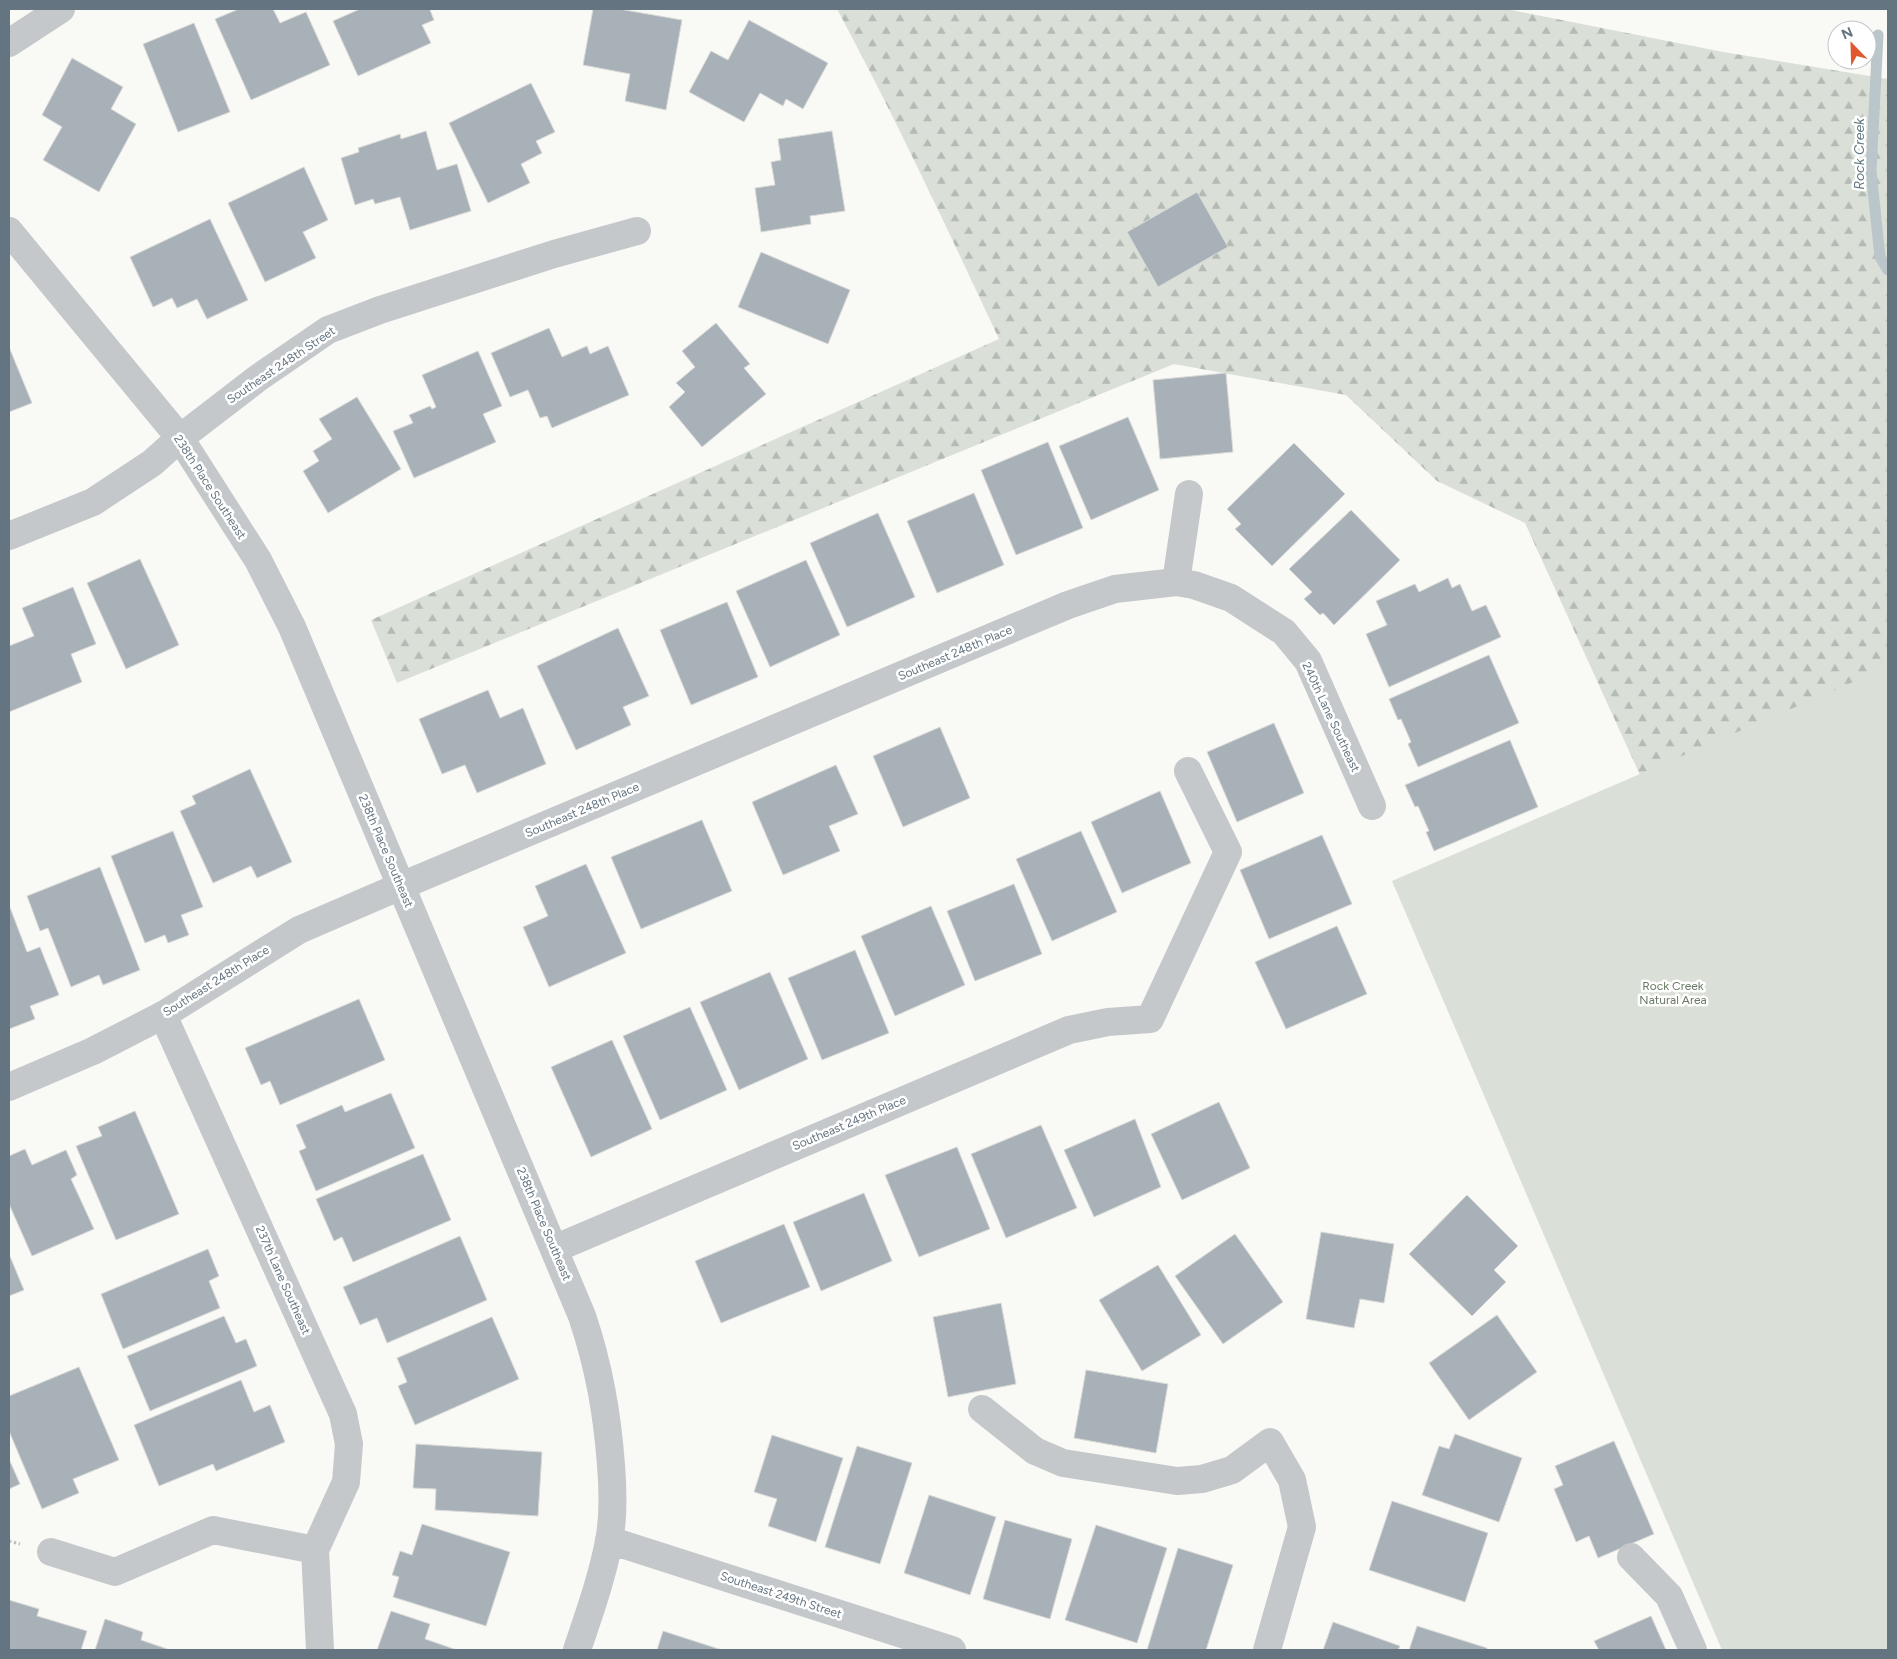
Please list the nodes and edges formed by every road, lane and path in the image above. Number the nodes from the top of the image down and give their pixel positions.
1 (61, 9) edge
2 (9, 43) edge
3 (637, 230) dead end
4 (9, 231) edge
5 (180, 438) junction
6 (1189, 494) dead end
7 (9, 536) edge
8 (1176, 582) junction
9 (1188, 772) dead end
10 (1372, 806) dead end
11 (401, 886) junction
12 (163, 1015) junction
13 (9, 1087) edge
14 (554, 1249) junction
15 (982, 1409) dead end
16 (609, 1540) junction
17 (315, 1550) junction
18 (51, 1552) dead end
19 (1631, 1557) dead end
20 (320, 1650) edge
21 (577, 1650) edge
22 (952, 1650) edge
23 (1267, 1650) edge
24 (1693, 1650) edge

1 - 2 street
3 - 5 street, Southeast 248th Street
4 - 5 street, 238th Place Southeast
5 - 7 street, Southeast 248th Street
5 - 11 street, 238th Place Southeast
6 - 8 street
8 - 10 street, 240th Lane Southeast
8 - 11 street, Southeast 248th Place
9 - 14 street, Southeast 249th Place
11 - 12 street, Southeast 248th Place
11 - 14 street, 238th Place Southeast
12 - 13 street, Southeast 248th Place
12 - 17 street, 237th Lane Southeast
14 - 16 street, 238th Place Southeast
15 - 23 street
16 - 21 street, 238th Place Southeast
16 - 22 street, Southeast 249th Street
17 - 18 street
17 - 20 street
19 - 24 street

